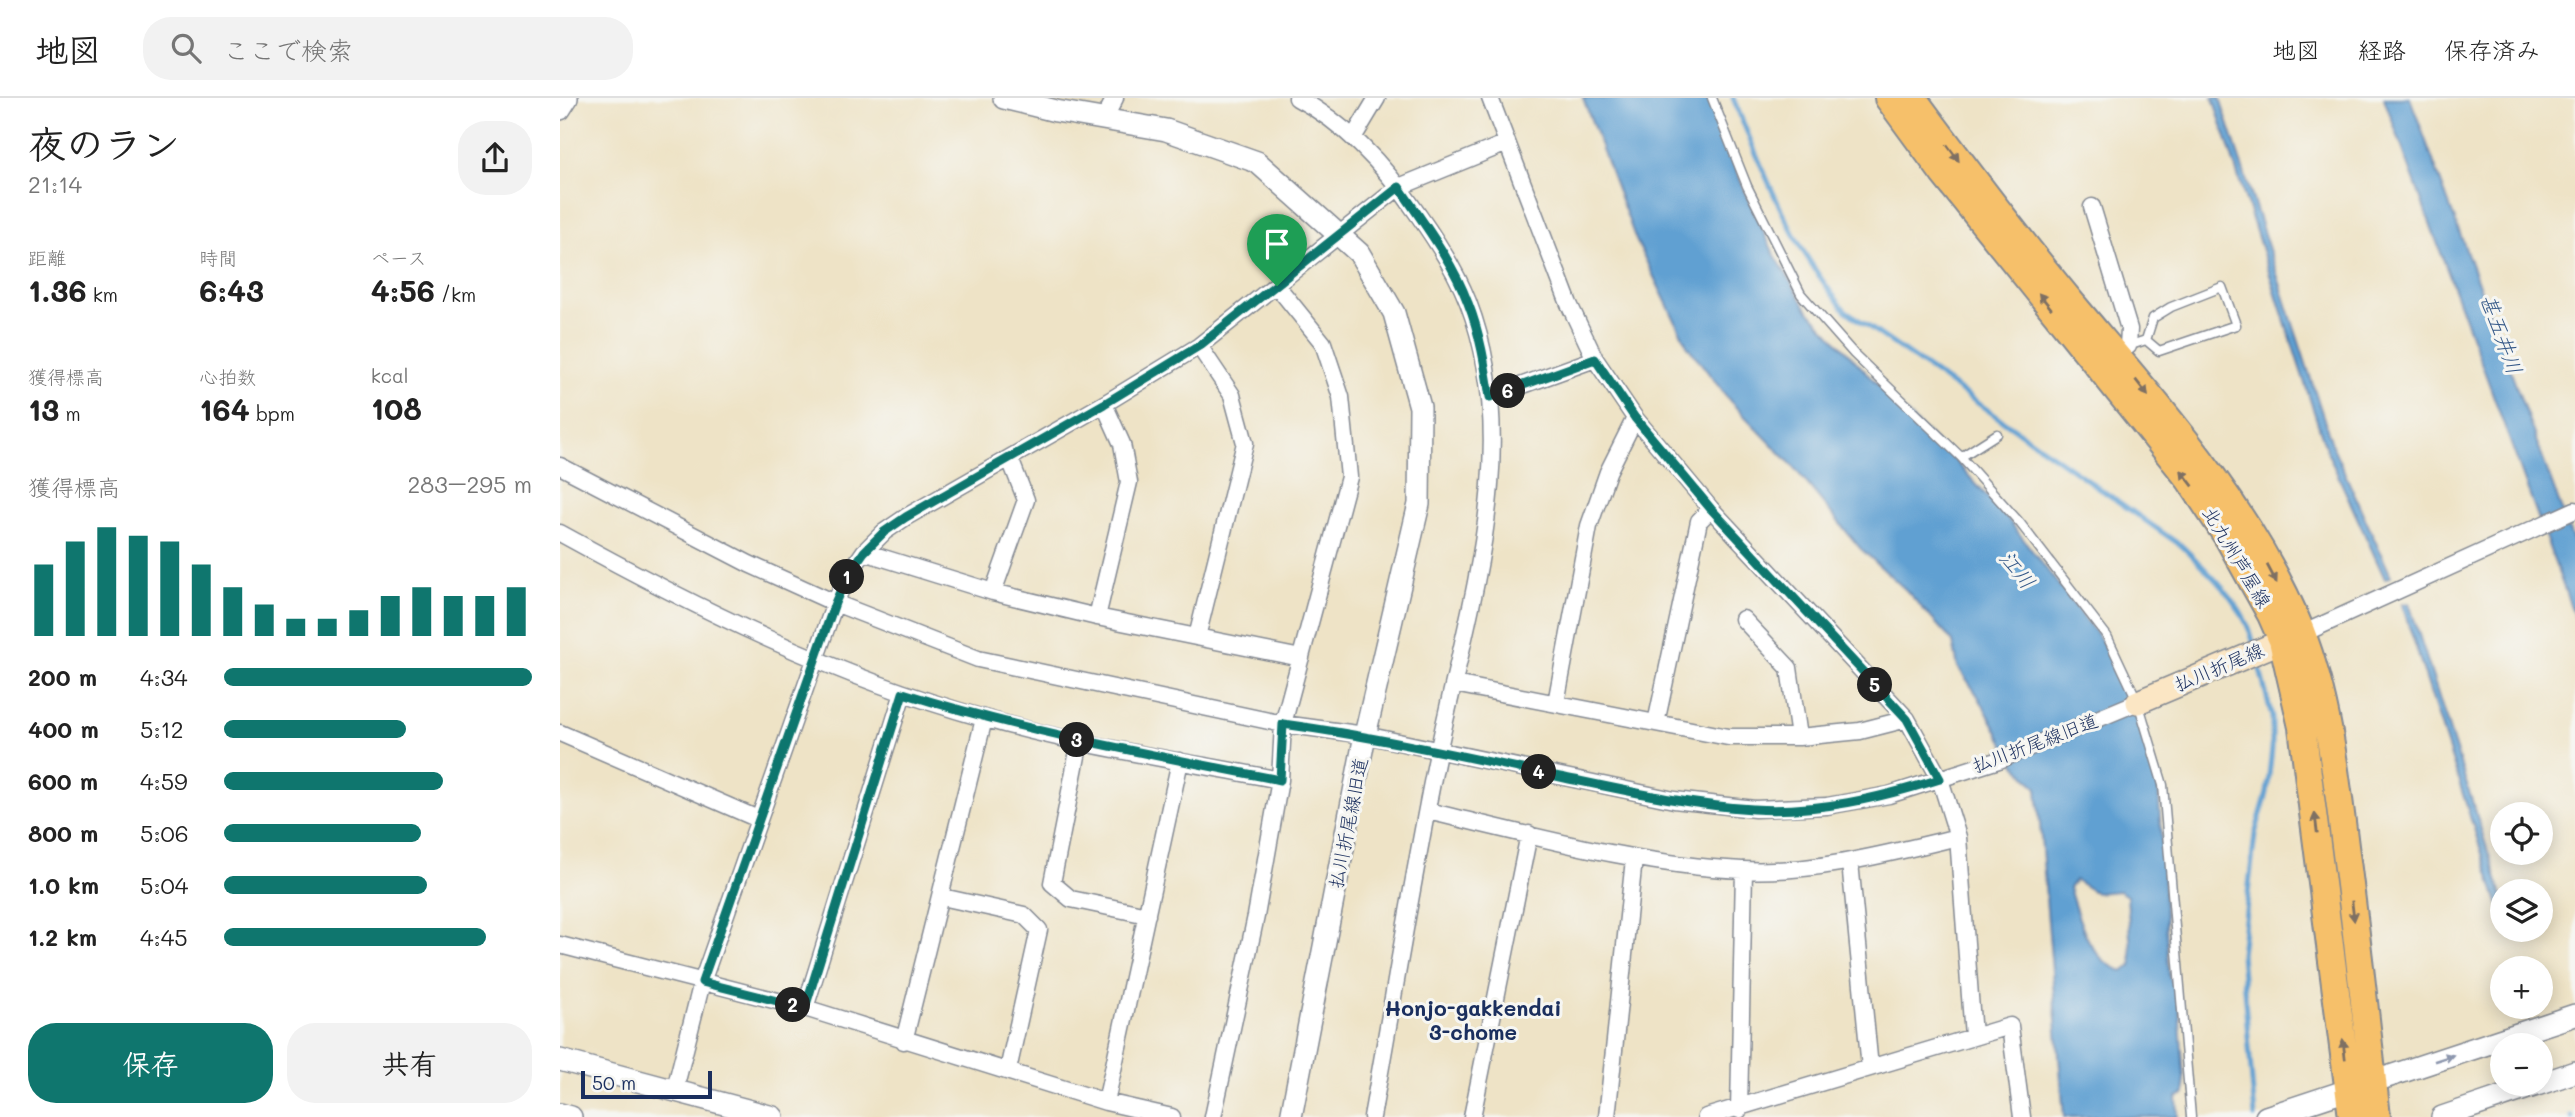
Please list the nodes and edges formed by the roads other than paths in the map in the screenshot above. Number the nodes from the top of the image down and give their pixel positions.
1 (567, 98) edge
2 (1004, 98) edge
3 (1115, 98) edge
4 (1297, 98) edge
5 (1377, 98) edge
6 (1490, 98) edge
7 (1712, 98) edge
8 (1888, 98) edge
9 (1913, 98) edge
10 (560, 109) edge
11 (1104, 119) junction
12 (1353, 138) junction
13 (1507, 143) junction
14 (1399, 187) junction
15 (2092, 207) dead end
16 (1339, 236) junction
17 (1277, 286) junction
18 (2146, 340) junction
19 (1199, 346) junction
20 (2112, 353) junction
21 (1595, 359) junction
22 (1490, 397) junction
23 (1104, 404) junction
24 (1635, 418) junction
25 (1997, 434) dead end
26 (1961, 457) junction
27 (1010, 459) junction
28 (560, 466) edge
29 (1711, 509) junction
30 (2575, 510) edge
31 (560, 533) edge
32 (864, 552) junction
33 (993, 592) junction
34 (835, 603) junction
35 (1097, 617) junction
36 (1743, 619) dead end
37 (2292, 637) junction
38 (1197, 638) junction
39 (1301, 658) junction
40 (813, 660) junction
41 (1454, 684) junction
42 (903, 693) junction
43 (1556, 704) junction
44 (2134, 704) junction
45 (985, 719) junction
46 (1907, 719) junction
47 (1656, 723) junction
48 (1283, 724) junction
49 (560, 733) edge
50 (1365, 735) junction
51 (1799, 737) junction
52 (1080, 741) junction
53 (1438, 751) junction
54 (1181, 761) junction
55 (1940, 779) junction
56 (1280, 780) junction
57 (1427, 811) junction
58 (758, 819) junction
59 (1529, 834) junction
60 (1958, 837) junction
61 (1634, 859) junction
62 (1850, 862) junction
63 (1744, 870) junction
64 (942, 897) junction
65 (1147, 915) junction
66 (560, 945) edge
67 (702, 982) junction
68 (805, 1008) junction
69 (2575, 1015) edge
70 (1972, 1037) junction
71 (904, 1041) junction
72 (560, 1059) edge
73 (1870, 1068) junction
74 (1008, 1070) junction
75 (2575, 1072) edge
76 (2361, 1085) junction
77 (675, 1089) junction
78 (1106, 1102) junction
79 (1739, 1110) junction
80 (560, 1115) edge
81 (571, 1117) edge
82 (773, 1117) edge
83 (1172, 1117) edge
84 (1213, 1117) edge
85 (1291, 1117) edge
86 (1372, 1117) edge
87 (1472, 1117) edge
88 (1607, 1117) edge
89 (1706, 1117) edge
90 (2022, 1117) edge
91 (2191, 1117) edge
92 (2266, 1117) edge
93 (2352, 1117) edge
94 (2377, 1117) edge
95 (2442, 1117) edge

1 - 10 street
2 - 11 street
3 - 11 street
4 - 12 street
5 - 12 street
6 - 13 street
7 - 26 lane
20 -> 8 main road, 北九州芦屋線
9 -> 20 main road, 北九州芦屋線
11 - 16 street
12 - 14 street
13 - 14 street
13 - 21 street
14 - 16 street
14 - 22 street
15 - 20 street
16 - 17 street
16 - 50 street
17 - 19 street
17 - 39 street
18 - 18 lane
18 - 20 lane
19 - 23 street
19 - 38 street
20 - 37 main road, 北九州芦屋線
21 - 22 street
21 - 24 street
22 - 41 street
23 - 27 street
23 - 35 street
24 - 29 street
24 - 43 street
25 - 26 lane
26 - 44 lane
27 - 32 street
27 - 33 street
28 - 34 street
29 - 46 street
29 - 47 street
30 - 37 street
31 - 40 street
32 - 33 street
32 - 34 street
33 - 35 street
34 - 40 street
34 - 48 street
35 - 38 street
36 - 51 street
37 - 44 main road, 払川折尾線
37 - 76 main road, 北九州芦屋線
38 - 39 street
39 - 48 street
40 - 42 street
40 - 58 street
41 - 43 street
41 - 53 street
42 - 45 street
42 - 68 street
43 - 47 street
44 - 55 street, 払川折尾線旧道
44 - 91 lane
45 - 52 street
45 - 64 street
46 - 51 street
46 - 55 street
47 - 51 street
48 - 50 street
48 - 56 street
49 - 58 street
50 - 53 street, 払川折尾線旧道
50 - 85 street, 払川折尾線旧道
52 - 54 street
52 - 65 street
53 - 55 street, 払川折尾線旧道
53 - 57 street
54 - 56 street
54 - 65 street
55 - 60 street
56 - 84 street
57 - 59 street
57 - 86 street
58 - 67 street
59 - 61 street
59 - 87 street
60 - 62 street
60 - 70 street
61 - 63 street
61 - 88 street
62 - 63 street
62 - 73 street
63 - 79 street
64 - 71 street
64 - 74 street
65 - 78 street
66 - 67 street
67 - 68 street
67 - 77 street
68 - 71 street
76 -> 69 street
70 - 73 street
70 - 90 street
71 - 74 street
72 - 77 street
73 - 79 street
74 - 78 street
75 - 95 street
76 - 92 street
76 - 93 main road, 北九州芦屋線
76 - 94 main road, 北九州芦屋線
77 - 82 street
78 - 83 street
79 - 89 street
80 - 81 street

